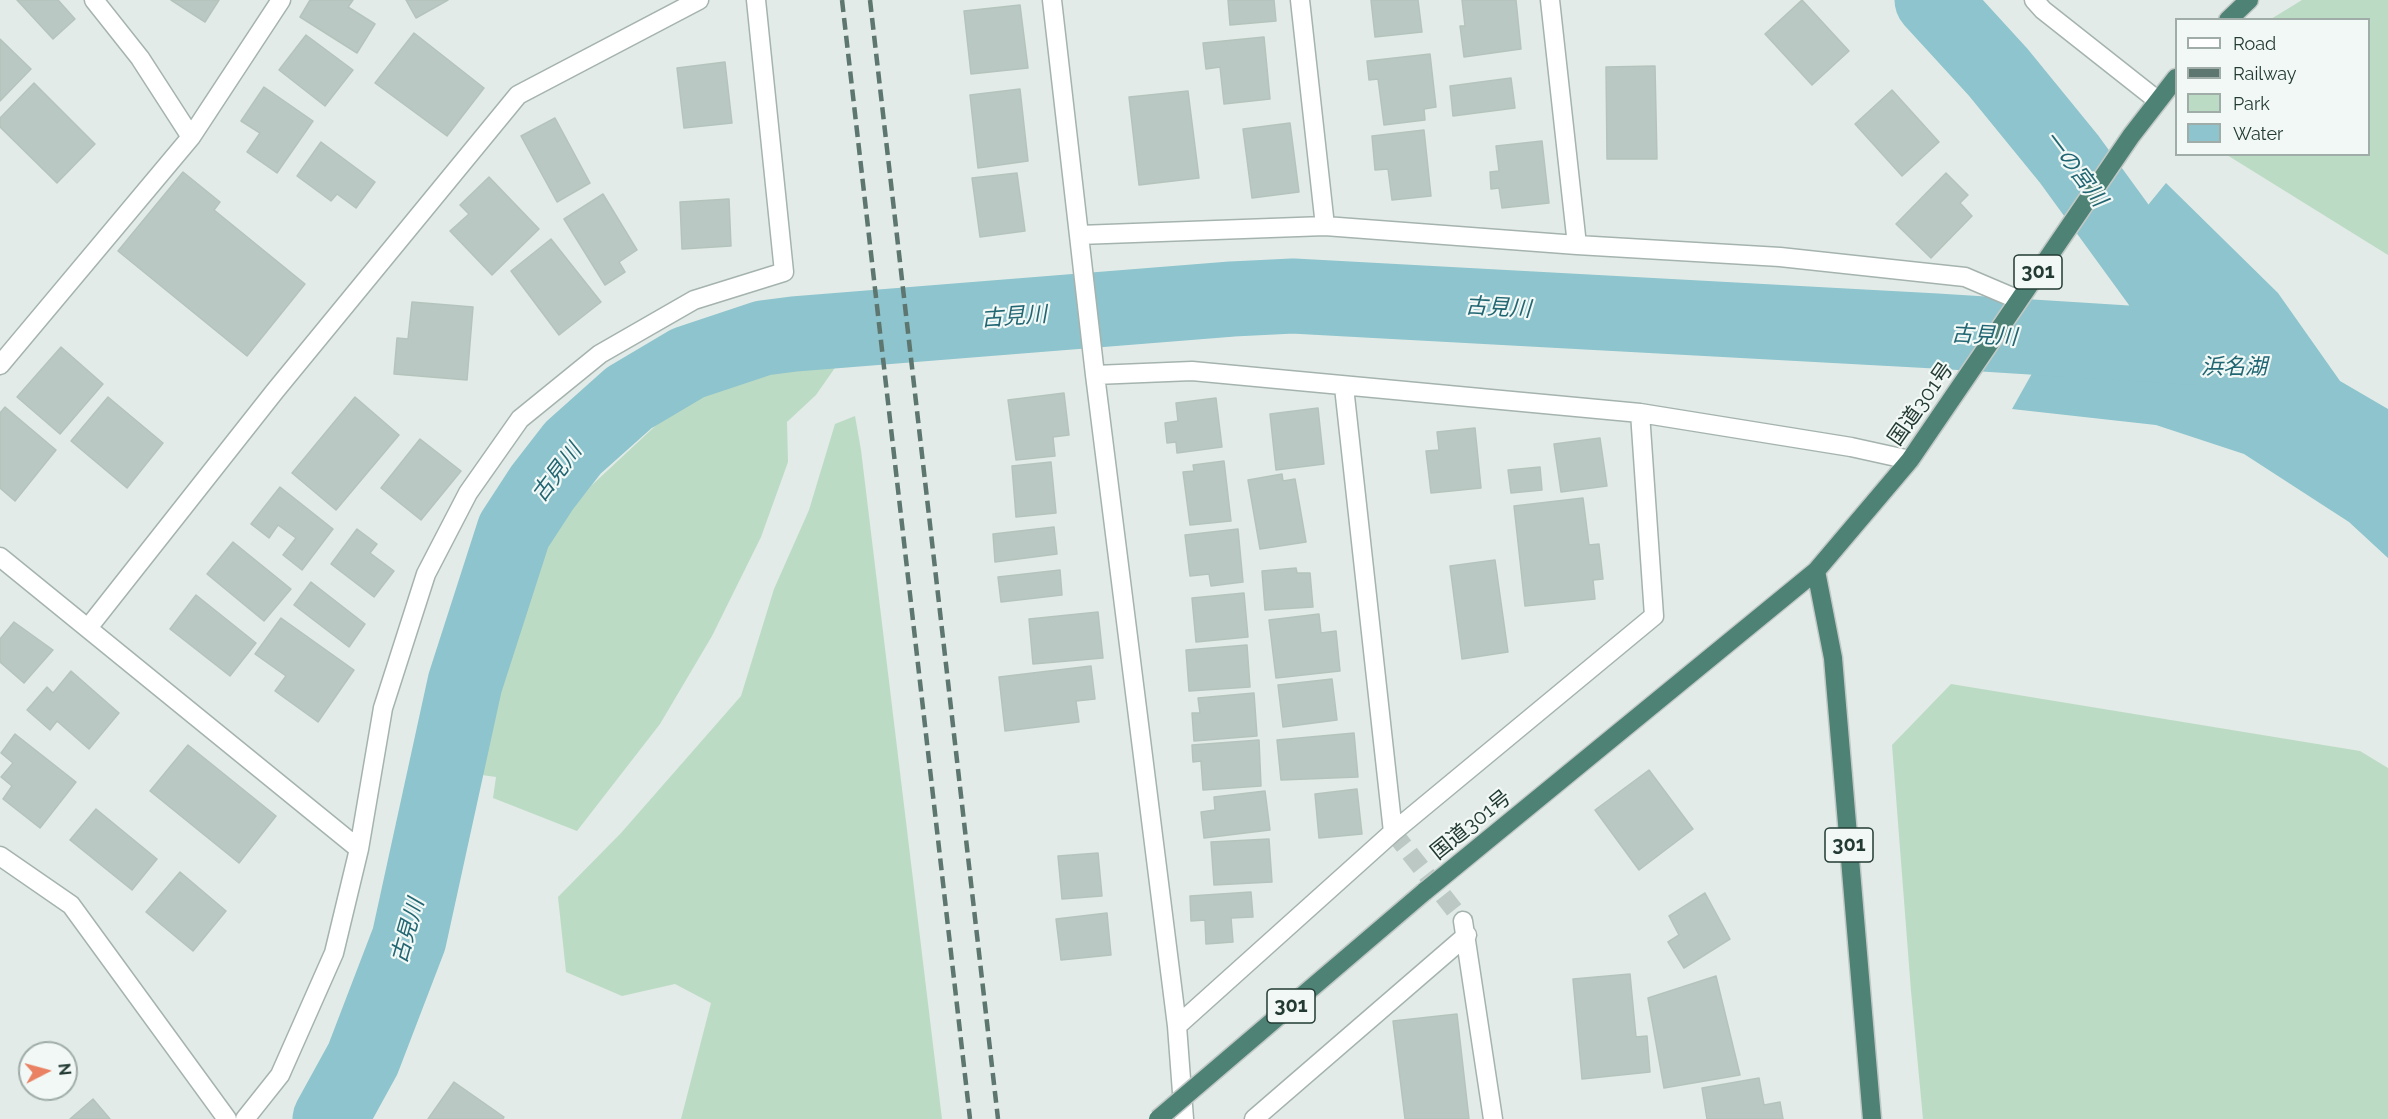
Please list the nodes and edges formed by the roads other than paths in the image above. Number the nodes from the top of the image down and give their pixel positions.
1 (94, 0) edge
2 (281, 0) edge
3 (699, 0) edge
4 (756, 0) edge
5 (1052, 0) edge
6 (1300, 0) edge
7 (1550, 0) edge
8 (2034, 0) edge
9 (2249, 0) edge
10 (2230, 18) edge
11 (2175, 79) edge
12 (2157, 100) junction
13 (191, 137) junction
14 (1325, 226) junction
15 (1079, 235) junction
16 (1577, 245) junction
17 (2019, 300) junction
18 (0, 365) edge
19 (1095, 375) junction
20 (1344, 387) junction
21 (1640, 413) junction
22 (1910, 460) junction
23 (0, 557) edge
24 (1816, 571) junction
25 (88, 628) junction
26 (1393, 832) junction
27 (359, 849) junction
28 (0, 856) edge
29 (1177, 1026) junction
30 (228, 1119) edge
31 (244, 1119) edge
32 (1158, 1119) edge
33 (1184, 1119) edge
34 (1254, 1119) edge
35 (1493, 1119) edge
36 (1872, 1119) edge

1 - 13 street
2 - 13 street
3 - 25 street
4 - 27 street
5 - 15 street
6 - 14 street
7 - 16 street
8 - 12 street
9 - 10 highway
11 - 12 highway, 国道301号 / 301
12 - 17 highway, 国道301号 / 301
13 - 18 street
14 - 15 street
14 - 16 street
15 - 19 street
16 - 17 street
17 - 22 highway, 国道301号 / 301
19 - 20 street
19 - 29 street
20 - 21 street
20 - 26 street
21 - 22 street
21 - 26 street
22 - 24 highway, 国道301号 / 301
23 - 25 street
24 - 32 highway, 国道301号 / 301, bridge
24 - 36 highway, 301
25 - 27 street
26 - 29 street
27 - 31 street
28 - 30 street
29 - 33 street
34 - 35 street

